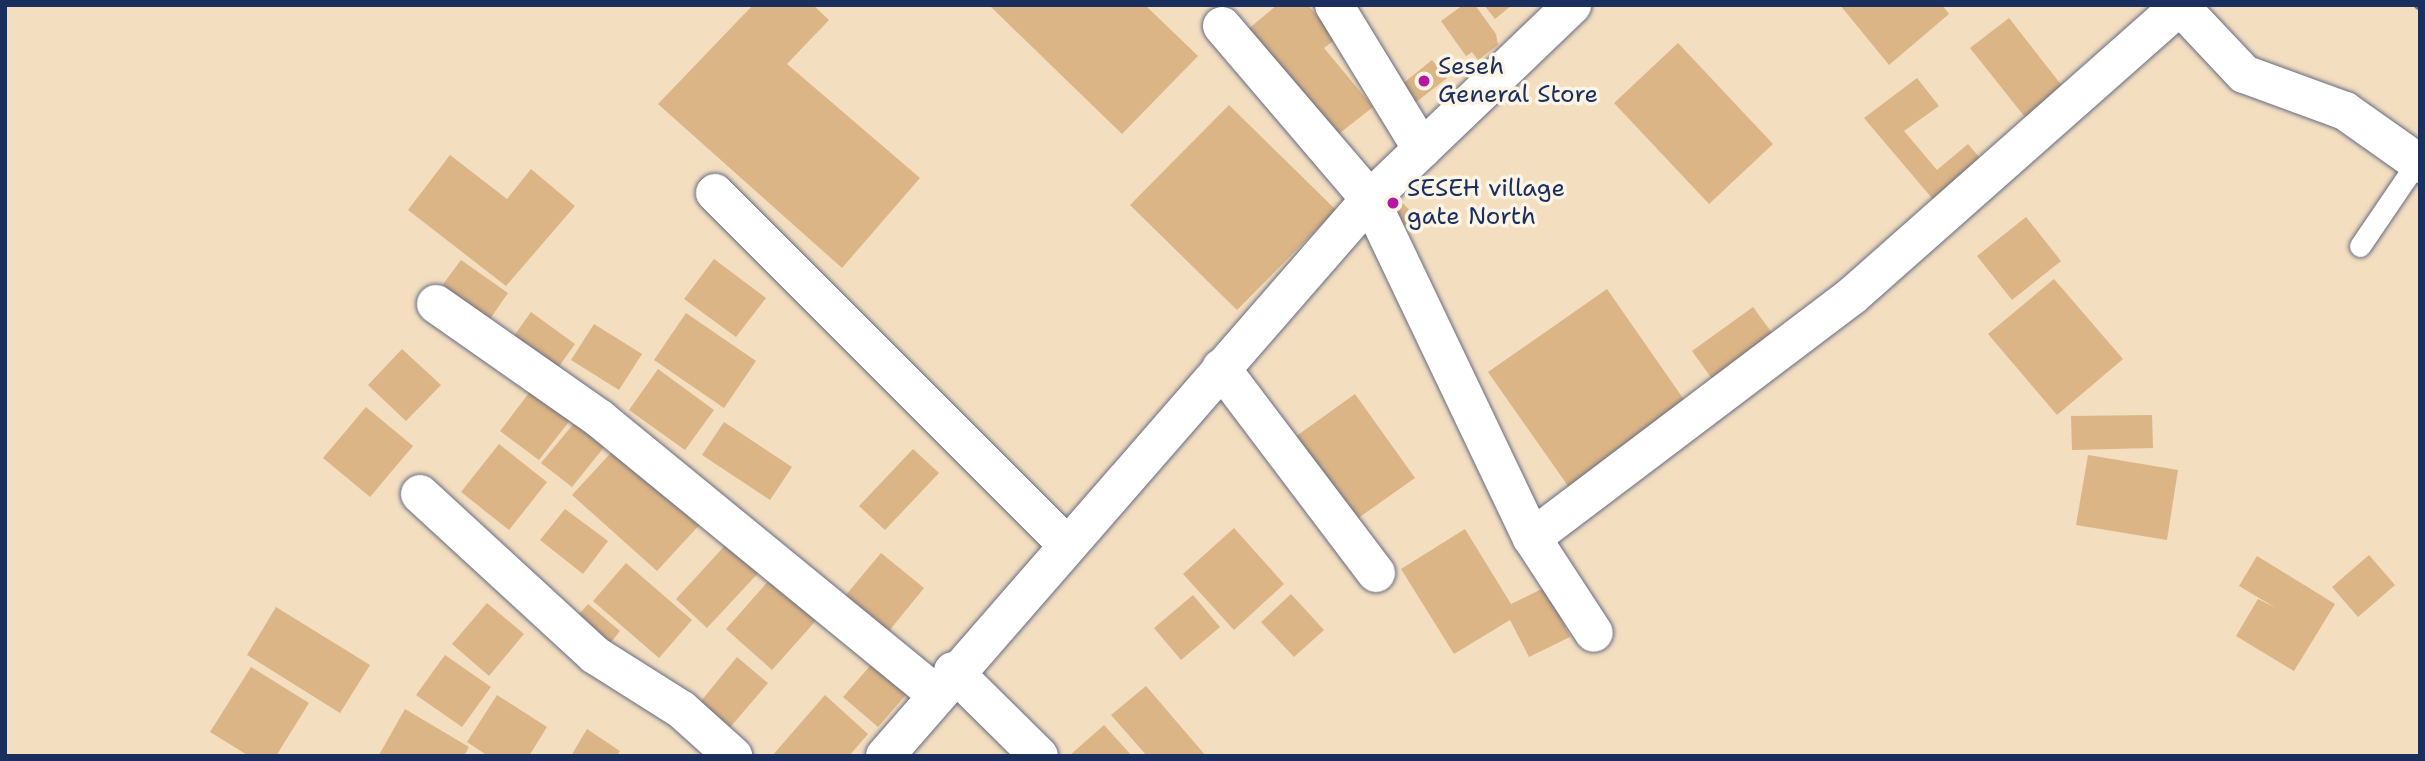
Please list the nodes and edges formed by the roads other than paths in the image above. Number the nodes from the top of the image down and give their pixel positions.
1 (1334, 5) edge
2 (1572, 5) edge
3 (2179, 6) edge
4 (1222, 26) dead end
5 (1422, 149) junction
6 (2418, 163) edge
7 (715, 193) dead end
8 (1370, 199) junction
9 (2360, 246) dead end
10 (436, 304) dead end
11 (1221, 369) junction
12 (420, 494) dead end
13 (1532, 538) junction
14 (1067, 545) junction
15 (1376, 572) dead end
16 (1594, 633) dead end
17 (945, 683) junction
18 (733, 756) edge
19 (885, 756) edge
20 (1039, 756) edge

1 - 5 street
2 - 5 street
3 - 6 street
3 - 13 street
4 - 8 street
5 - 8 street
6 - 9 lane
7 - 14 street
8 - 11 street
8 - 13 street
10 - 17 street
11 - 14 street
11 - 15 street
12 - 18 street
13 - 16 street
14 - 17 street
17 - 19 street
17 - 20 street

